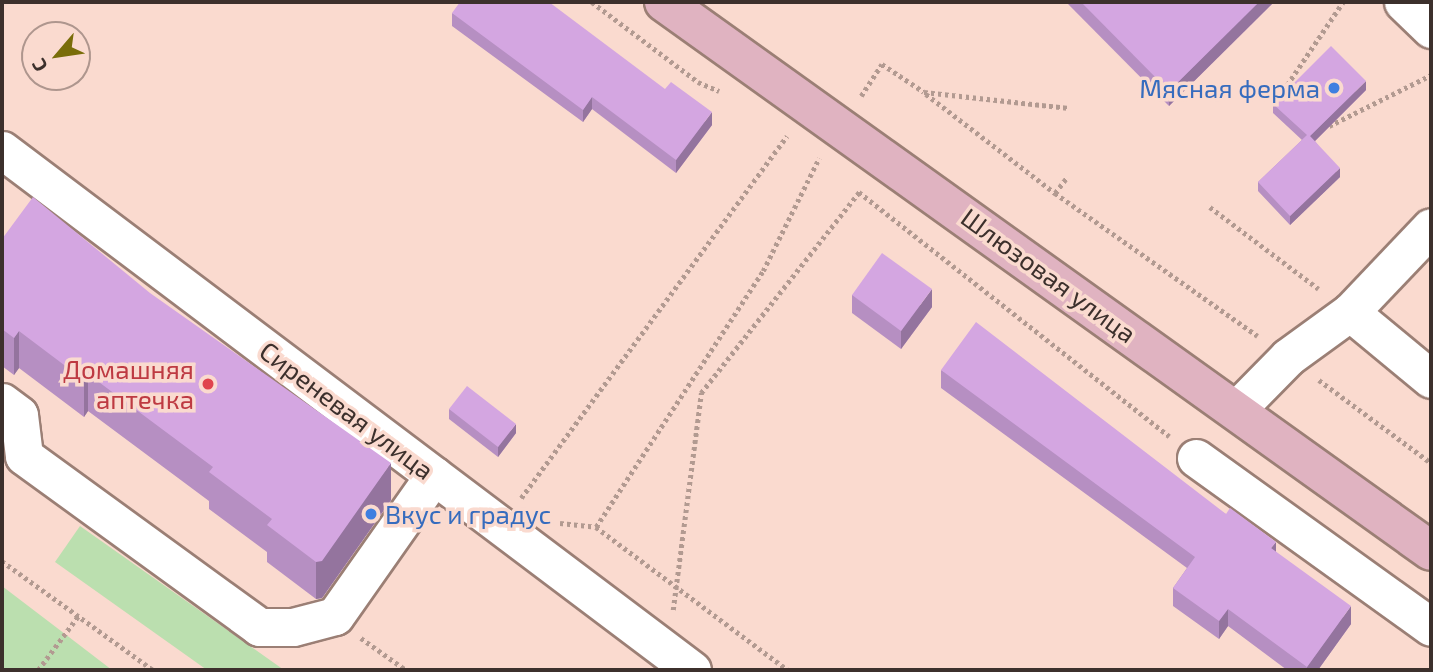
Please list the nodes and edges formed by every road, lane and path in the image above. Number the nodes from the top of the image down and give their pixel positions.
1 (592, 2) edge
2 (664, 2) edge
3 (1343, 2) edge
4 (1403, 2) edge
5 (1431, 29) edge
6 (1431, 75) edge
7 (698, 82) dead end
8 (1287, 85) dead end
9 (924, 92) junction
10 (1069, 108) dead end
11 (796, 124) dead end
12 (839, 126) junction
13 (1327, 127) edge
14 (4, 156) edge
15 (1066, 177) dead end
16 (806, 180) dead end
17 (1055, 193) junction
18 (1210, 207) dead end
19 (1431, 227) edge
20 (1350, 312) junction
21 (1288, 357) junction
22 (1431, 379) edge
23 (2, 402) edge
24 (1236, 410) junction
25 (1196, 458) joint
26 (1431, 463) edge
27 (434, 475) junction
28 (516, 504) dead end
29 (596, 527) dead end
30 (1431, 551) edge
31 (2, 561) edge
32 (79, 615) junction
33 (1431, 627) edge
34 (668, 663) edge
35 (38, 670) edge
36 (153, 670) edge

1 - 7 path
2 - 12 main road, Шлюзовая улица
3 - 8 path
4 - 5 street
6 - 13 path
9 - 10 path
9 - 12 path
9 - 17 path
11 - 28 path
12 - 24 main road, Шлюзовая улица
14 - 27 street, Сиреневая улица
15 - 17 path
16 - 29 path
17 - 21 path
18 - 20 path
19 - 20 street
20 - 21 street
20 - 22 street
21 - 24 street
21 - 26 path
23 - 27 street
24 - 30 main road, Шлюзовая улица
25 - 33 street
25 - 34 path
27 - 34 street, Сиреневая улица
31 - 32 path
32 - 35 path
32 - 36 path

